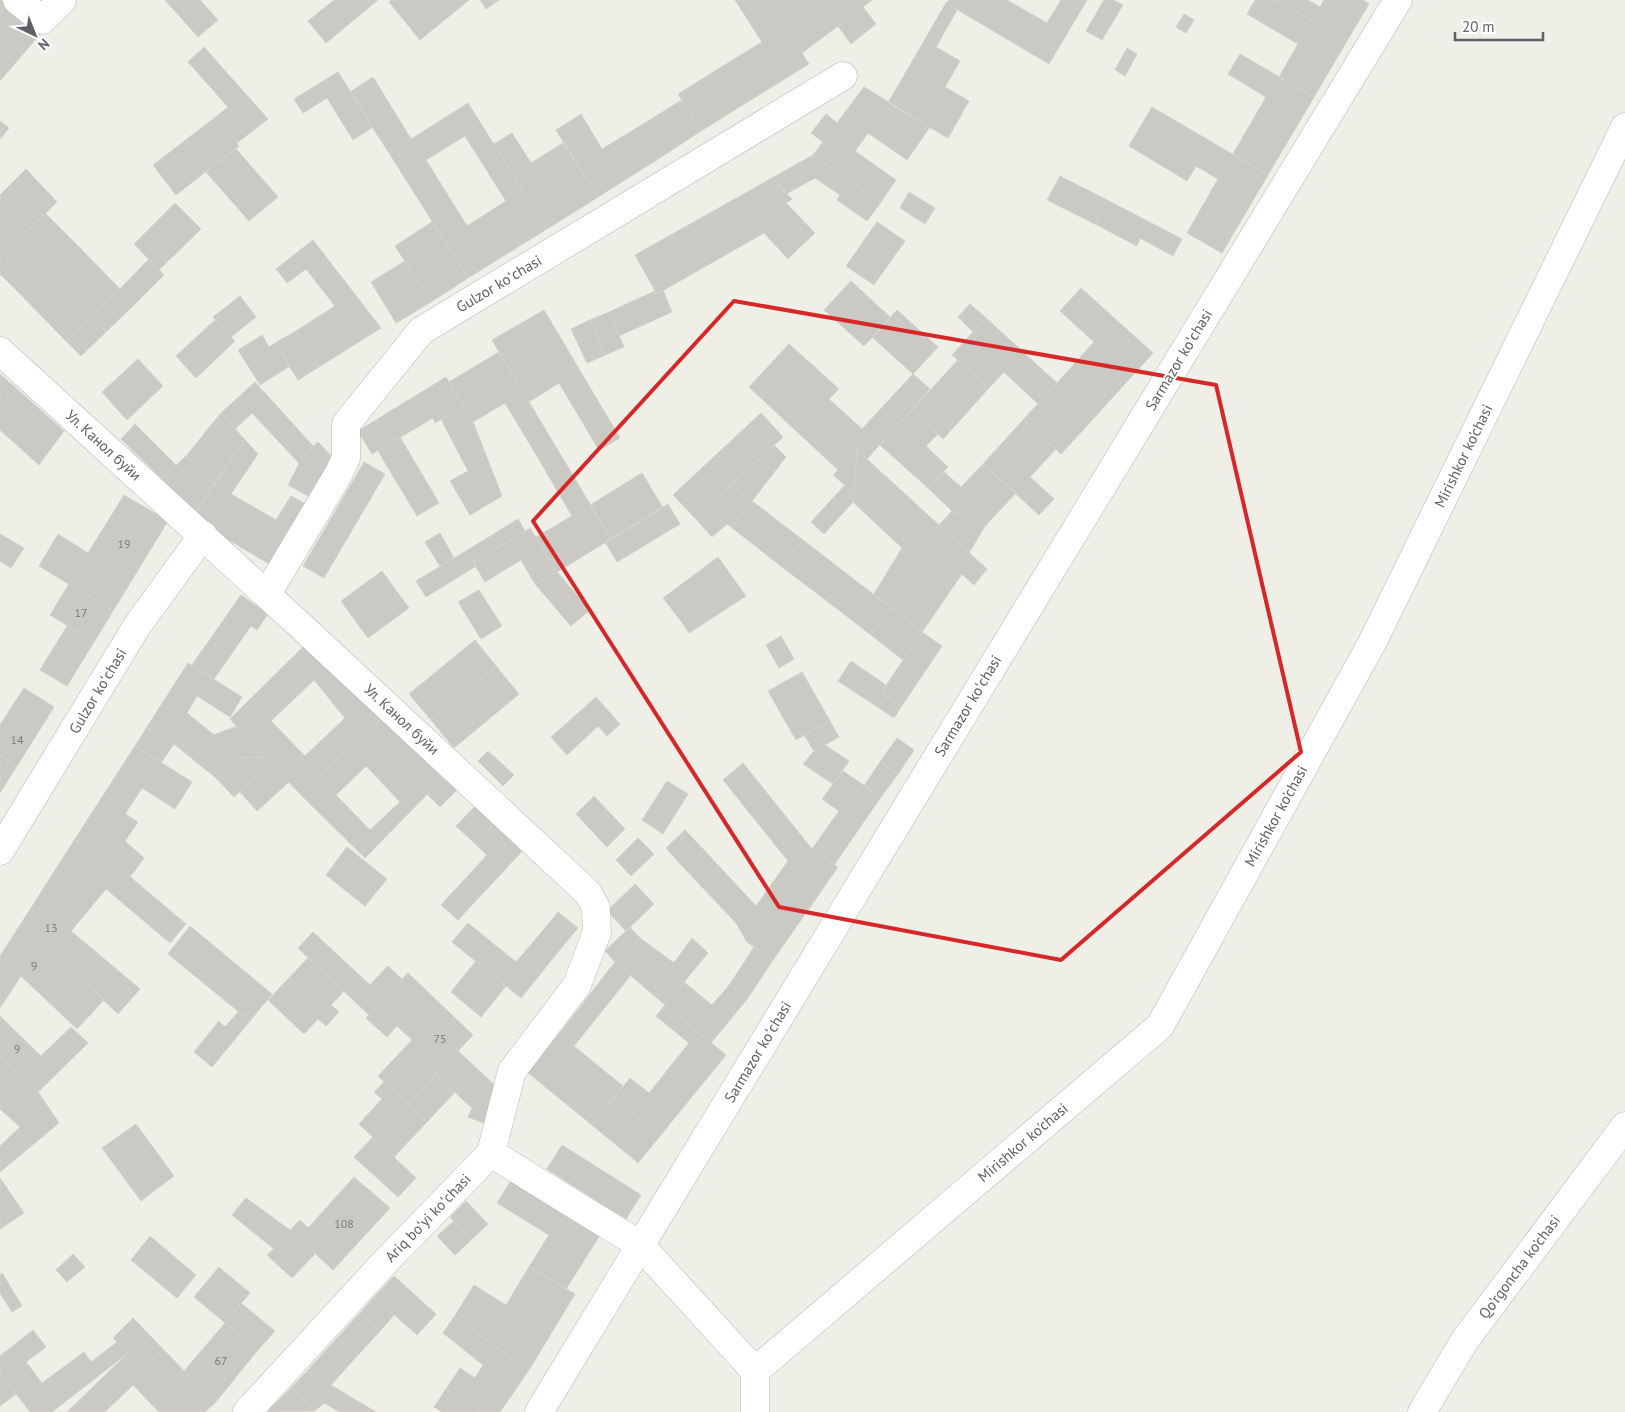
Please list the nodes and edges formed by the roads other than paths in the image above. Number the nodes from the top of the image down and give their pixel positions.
1 (17, 0) edge
2 (62, 0) edge
3 (1398, 0) edge
4 (844, 76) dead end
5 (1625, 127) edge
6 (0, 351) edge
7 (203, 535) junction
8 (267, 594) junction
9 (0, 851) edge
10 (1625, 1126) edge
11 (491, 1153) junction
12 (640, 1245) junction
13 (755, 1371) junction
14 (247, 1412) edge
15 (539, 1412) edge
16 (755, 1412) edge
17 (1422, 1412) edge

1 - 2 street
3 - 12 street, Sarmazor koʻchasi
4 - 8 street, Gulzor koʻchasi
5 - 13 street, Mirishkor ko'chasi
6 - 7 street, Ул. Канол буйи
7 - 8 street, Ул. Канол буйи
7 - 9 street, Gulzor koʻchasi
8 - 11 street, Ул. Канол буйи
10 - 17 street, Qo'rgoncha ko'chasi
11 - 12 street
11 - 14 street, Ariq boʻyi koʻchasi
12 - 13 street
12 - 15 street, Sarmazor koʻchasi
13 - 16 street

